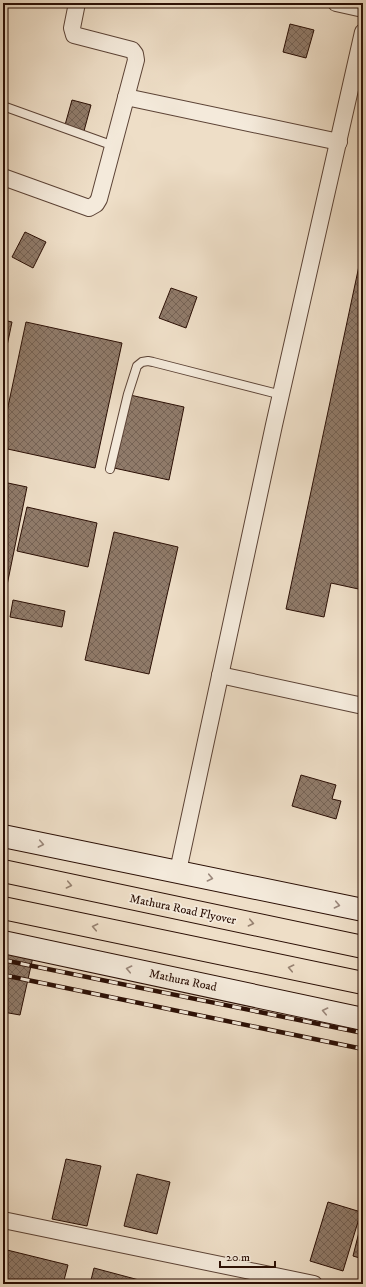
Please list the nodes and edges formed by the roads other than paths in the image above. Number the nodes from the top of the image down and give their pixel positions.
1 (77, 3) edge
2 (336, 3) edge
3 (363, 9) edge
4 (363, 32) edge
5 (126, 97) junction
6 (3, 106) edge
7 (339, 142) junction
8 (114, 146) junction
9 (3, 178) edge
10 (282, 394) junction
11 (110, 469) dead end
12 (220, 675) junction
13 (363, 706) edge
14 (3, 836) edge
15 (3, 871) edge
16 (178, 871) junction
17 (3, 908) edge
18 (363, 910) edge
19 (3, 942) edge
20 (363, 946) edge
21 (363, 983) edge
22 (363, 1019) edge
23 (3, 1220) edge
24 (314, 1284) edge

1 - 5 street
2 - 3 street
4 - 7 street
5 - 7 street
5 - 8 street
6 - 8 lane
7 - 10 street
8 - 9 street
10 - 11 lane
10 - 12 street
12 - 13 street
12 - 16 street
14 -> 16 main road
15 -> 20 highway, Mathura Road Flyover
16 -> 18 main road
21 -> 17 highway
22 -> 19 main road, Mathura Road
23 - 24 street

